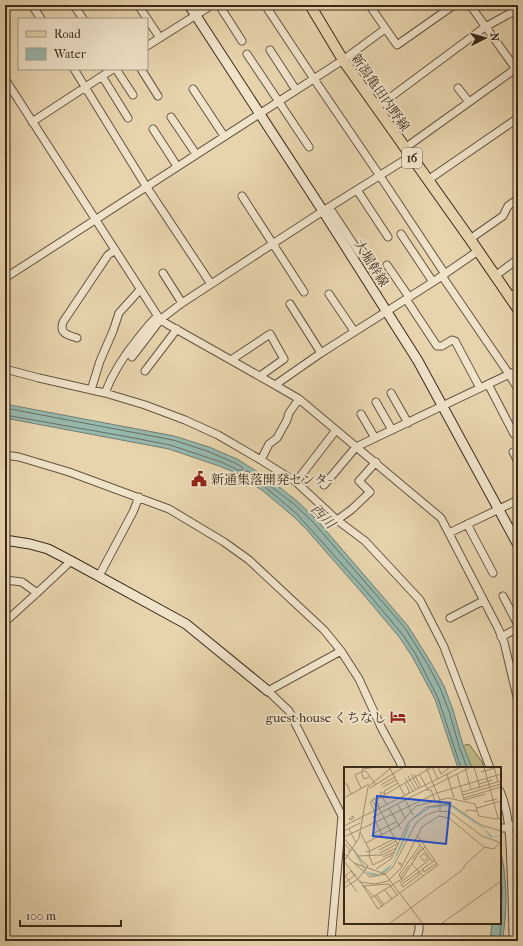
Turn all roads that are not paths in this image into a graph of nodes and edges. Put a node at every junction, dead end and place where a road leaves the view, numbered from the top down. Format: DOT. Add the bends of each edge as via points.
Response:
graph roads {
  1 [pos="32,5"];
  2 [pos="74,5"];
  3 [pos="138,5"];
  4 [pos="189,5"];
  5 [pos="212,5"];
  6 [pos="219,5"];
  7 [pos="265,5"];
  8 [pos="310,5"];
  9 [pos="377,5"];
  10 [pos="454,5"];
  11 [pos="470,5"];
  12 [pos="518,9"];
  13 [pos="196,15"];
  14 [pos="40,18"];
  15 [pos="82,18"];
  16 [pos="147,18"];
  17 [pos="148,20"];
  18 [pos="486,27"];
  19 [pos="386,29"];
  20 [pos="160,38"];
  21 [pos="242,41"];
  22 [pos="148,45"];
  23 [pos="270,50"];
  24 [pos="248,54"];
  25 [pos="343,60"];
  26 [pos="517,69"];
  27 [pos="75,70"];
  28 [pos="112,70"];
  29 [pos="115,70"];
  30 [pos="142,70"];
  31 [pos="102,76"];
  32 [pos="5,79"];
  33 [pos="314,79"];
  34 [pos="86,87"];
  35 [pos="458,88"];
  36 [pos="193,89"];
  37 [pos="296,90"];
  38 [pos="134,94"];
  39 [pos="158,96"];
  40 [pos="278,101"];
  41 [pos="469,102"];
  42 [pos="376,108"];
  43 [pos="259,114"];
  44 [pos="171,117"];
  45 [pos="128,118"];
  46 [pos="518,118"];
  47 [pos="32,122"];
  48 [pos="152,129"];
  49 [pos="224,136"];
  50 [pos="309,147"];
  51 [pos="408,152"];
  52 [pos="196,154"];
  53 [pos="177,166"];
  54 [pos="379,176"];
  55 [pos="428,180"];
  56 [pos="146,186"];
  57 [pos="357,190"];
  58 [pos="242,196"];
  59 [pos="518,199"];
  60 [pos="326,209"];
  61 [pos="95,220"];
  62 [pos="401,234"];
  63 [pos="388,237"];
  64 [pos="470,239"];
  65 [pos="273,244"];
  66 [pos="115,250"];
  67 [pos="478,251"];
  68 [pos="360,254"];
  69 [pos="518,259"];
  70 [pos="387,265"];
  71 [pos="163,273"];
  72 [pos="443,274"];
  73 [pos="495,276"];
  74 [pos="5,278"];
  75 [pos="433,282"];
  76 [pos="211,284"];
  77 [pos="141,290"];
  78 [pos="304,292"];
  79 [pos="329,294"];
  80 [pos="514,294"];
  81 [pos="407,298"];
  82 [pos="182,303"];
  83 [pos="290,304"];
  84 [pos="518,309"];
  85 [pos="387,311"];
  86 [pos="159,318"];
  87 [pos="177,329"];
  88 [pos="354,331"];
  89 [pos="77,338"];
  90 [pos="321,353"];
  91 [pos="132,357"];
  92 [pos="231,360"];
  93 [pos="5,369"];
  94 [pos="518,370"];
  95 [pos="145,371"];
  96 [pos="509,374"];
  97 [pos="260,376"];
  98 [pos="488,384"];
  99 [pos="275,385"];
  100 [pos="480,388"];
  101 [pos="518,389"];
  102 [pos="91,390"];
  103 [pos="105,393"];
  104 [pos="391,393"];
  105 [pos="299,399"];
  106 [pos="376,402"];
  107 [pos="444,406"];
  108 [pos="361,414"];
  109 [pos="408,423"];
  110 [pos="336,430"];
  111 [pos="392,430"];
  112 [pos="514,434"];
  113 [pos="375,438"];
  114 [pos="356,447"];
  115 [pos="513,452"];
  116 [pos="5,455"];
  117 [pos="261,460"];
  118 [pos="376,462"];
  119 [pos="518,462"];
  120 [pos="296,482"];
  121 [pos="324,485"];
  122 [pos="139,497"];
  123 [pos="518,500"];
  124 [pos="499,509"];
  125 [pos="337,520"];
  126 [pos="467,524"];
  127 [pos="449,533"];
  128 [pos="5,540"];
  129 [pos="518,545"];
  130 [pos="71,561"];
  131 [pos="493,573"];
  132 [pos="99,576"];
  133 [pos="5,580"];
  134 [pos="37,593"];
  135 [pos="503,596"];
  136 [pos="484,601"];
  137 [pos="450,618"];
  138 [pos="5,622"];
  139 [pos="518,626"];
  140 [pos="502,637"];
  141 [pos="341,651"];
  142 [pos="268,691"];
  143 [pos="518,701"];
  144 [pos="402,767"];
  145 [pos="490,767"];
  146 [pos="501,795"];
  147 [pos="518,824"];
  148 [pos="501,828"];
  149 [pos="508,828"];
  150 [pos="418,924"];
  151 [pos="331,941"];
  152 [pos="416,941"];
  153 [pos="513,941"];
  1 -- 14 [label="street"];
  2 -- 15 [label="street"];
  3 -- 16 [label="street"];
  4 -- 13 [label="street, 大堀幹線"];
  5 -- 13 [label="street"];
  6 -- 21 [label="street"];
  7 -- 33 [label="street"];
  8 -- 25 [label="main road, 新潟亀田内野線 / 16"];
  9 -- 19 [label="street" via="372,9"];
  10 -- 19 [label="street" via="397,46"];
  11 -- 18 [label="street"];
  12 -- 18 [label="street"];
  13 -- 20 [label="street"];
  13 -- 43 [label="street, 大堀幹線"];
  17 -- 20 [label="street"];
  18 -- 26 [label="street"];
  18 -- 42 [label="street"];
  19 -- 25 [label="street"];
  20 -- 22 [label="street"];
  23 -- 37 [label="street"];
  24 -- 40 [label="street"];
  25 -- 33 [label="street"];
  25 -- 42 [label="main road, 新潟亀田内野線 / 16"];
  26 -- 41 [label="street"];
  27 -- 34 [label="street"];
  28 -- 31 [label="street"];
  29 -- 38 [label="street"];
  30 -- 39 [label="street"];
  31 -- 34 [label="street"];
  31 -- 45 [label="street"];
  32 -- 47 [label="street"];
  33 -- 37 [label="street"];
  33 -- 54 [label="street"];
  34 -- 47 [label="street"];
  34 -- 56 [label="street"];
  35 -- 41 [label="street"];
  36 -- 49 [label="street"];
  37 -- 40 [label="street"];
  40 -- 43 [label="street"];
  40 -- 50 [label="street"];
  41 -- 51 [label="street"];
  42 -- 51 [label="main road, 新潟亀田内野線 / 16"];
  43 -- 49 [label="street"];
  43 -- 60 [label="street, 大堀幹線"];
  44 -- 52 [label="street"];
  46 -- 55 [label="street"];
  47 -- 61 [label="street"];
  48 -- 53 [label="street"];
  49 -- 52 [label="street"];
  51 -- 54 [label="street"];
  51 -- 55 [label="main road, 新潟亀田内野線 / 16"];
  52 -- 53 [label="street"];
  53 -- 56 [label="street"];
  54 -- 57 [label="street"];
  54 -- 72 [label="street"];
  55 -- 64 [label="main road, 新潟亀田内野線 / 16"];
  56 -- 61 [label="street"];
  56 -- 76 [label="street"];
  57 -- 60 [label="street"];
  57 -- 63 [label="street"];
  58 -- 65 [label="street"];
  59 -- 64 [label="street" via="508,206 502,216"];
  60 -- 65 [label="street"];
  60 -- 68 [label="street"];
  60 -- 85 [label="street, 大堀幹線"];
  61 -- 66 [label="street"];
  61 -- 74 [label="street"];
  62 -- 75 [label="street"];
  64 -- 67 [label="main road, 新潟亀田内野線 / 16"];
  65 -- 76 [label="street"];
  65 -- 78 [label="street"];
  66 -- 77 [label="street"];
  66 -- 89 [label="street" via="108,255 63,322 62,331"];
  67 -- 72 [label="street"];
  67 -- 73 [label="main road, 新潟亀田内野線 / 16"];
  69 -- 73 [label="street"];
  70 -- 81 [label="street"];
  71 -- 82 [label="street"];
  72 -- 75 [label="street"];
  72 -- 96 [label="street"];
  73 -- 80 [label="main road, 新潟亀田内野線 / 16"];
  75 -- 81 [label="street"];
  76 -- 82 [label="street"];
  77 -- 86 [label="street"];
  77 -- 102 [label="street" via="119,313"];
  79 -- 88 [label="street"];
  80 -- 84 [label="main road, 新潟亀田内野線 / 16"];
  81 -- 85 [label="street"];
  81 -- 100 [label="street" via="437,346 455,341"];
  82 -- 86 [label="street"];
  83 -- 90 [label="street"];
  85 -- 88 [label="street"];
  85 -- 107 [label="street, 大堀幹線"];
  86 -- 87 [label="street"];
  86 -- 91 [label="street"];
  86 -- 103 [label="street" via="150,324 126,354"];
  87 -- 92 [label="street"];
  87 -- 95 [label="street"];
  88 -- 90 [label="street"];
  90 -- 99 [label="street"];
  92 -- 97 [label="street"];
  92 -- 97 [label="street" via="270,334 284,359"];
  93 -- 102 [label="street"];
  94 -- 96 [label="street"];
  96 -- 98 [label="street"];
  96 -- 101 [label="street"];
  97 -- 99 [label="street"];
  98 -- 100 [label="street"];
  98 -- 112 [label="street"];
  99 -- 105 [label="street"];
  100 -- 107 [label="street"];
  102 -- 103 [label="street"];
  103 -- 117 [label="street" via="145,404 185,420 218,435"];
  104 -- 109 [label="street"];
  105 -- 110 [label="street"];
  105 -- 117 [label="street" via="277,438 268,444"];
  106 -- 111 [label="street"];
  107 -- 109 [label="street"];
  107 -- 124 [label="street, 大堀幹線"];
  108 -- 113 [label="street"];
  109 -- 111 [label="street"];
  110 -- 114 [label="street"];
  110 -- 120 [label="street"];
  111 -- 113 [label="street"];
  113 -- 114 [label="street"];
  114 -- 118 [label="street"];
  114 -- 121 [label="street"];
  115 -- 119 [label="street"];
  116 -- 122 [label="street" via="69,472"];
  117 -- 120 [label="street"];
  118 -- 125 [label="street" via="359,481 370,492"];
  118 -- 127 [label="street" via="441,518"];
  120 -- 125 [label="street"];
  122 -- 132 [label="street"];
  122 -- 141 [label="street" via="169,509 249,560 324,630"];
  123 -- 124 [label="street"];
  124 -- 126 [label="street"];
  124 -- 129 [label="street, 大堀幹線"];
  125 -- 145 [label="street" via="365,541 420,600 444,647"];
  126 -- 127 [label="street"];
  126 -- 131 [label="street"];
  127 -- 136 [label="street"];
  128 -- 130 [label="street" via="48,549"];
  130 -- 132 [label="street"];
  130 -- 134 [label="street"];
  132 -- 142 [label="street" via="186,624"];
  133 -- 134 [label="street" via="22,582"];
  134 -- 138 [label="street"];
  135 -- 139 [label="street"];
  136 -- 137 [label="street"];
  136 -- 140 [label="street"];
  139 -- 140 [label="street"];
  140 -- 143 [label="street"];
  141 -- 142 [label="street"];
  141 -- 144 [label="street" via="359,679"];
  142 -- 151 [label="street" via="289,711 342,816"];
  146 -- 149 [label="street"];
  147 -- 149 [label="street"];
  148 -- 149 [label="street"];
  149 -- 153 [label="street"];
  150 -- 152 [label="street"];
}
